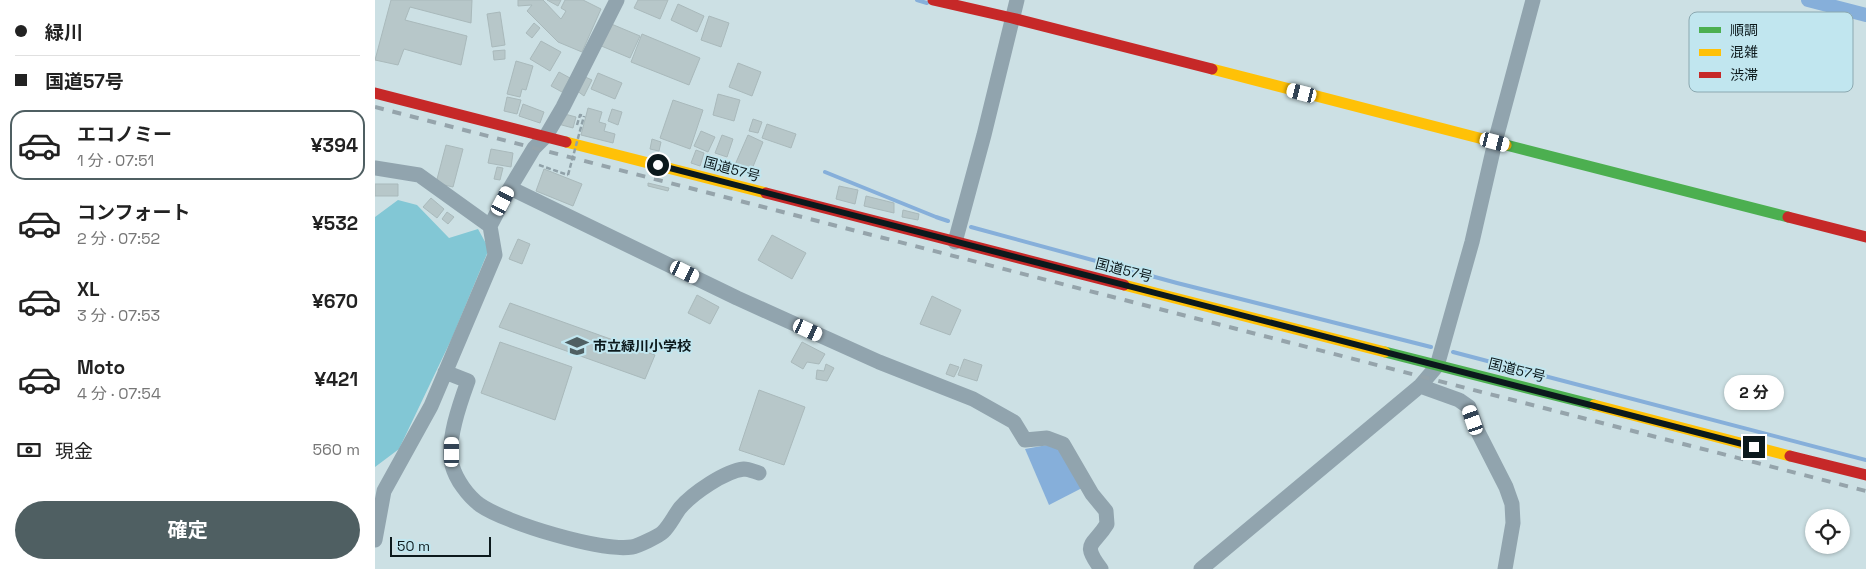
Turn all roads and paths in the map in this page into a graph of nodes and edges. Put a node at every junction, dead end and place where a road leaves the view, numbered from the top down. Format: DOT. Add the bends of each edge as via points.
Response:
graph roads {
  1 [pos="617,0"];
  2 [pos="933,0"];
  3 [pos="1017,0"];
  4 [pos="1533,0"];
  5 [pos="1012,18"];
  6 [pos="375,93"];
  7 [pos="576,129"];
  8 [pos="546,136"];
  9 [pos="1495,142"];
  10 [pos="538,165"];
  11 [pos="375,168"];
  12 [pos="510,188"];
  13 [pos="490,226"];
  14 [pos="1866,237"];
  15 [pos="955,242"];
  16 [pos="1437,366"];
  17 [pos="445,372"];
  18 [pos="1420,386"];
  19 [pos="759,473"];
  20 [pos="1866,475"];
  21 [pos="375,540"];
  22 [pos="1101,569"];
  23 [pos="1201,569"];
  24 [pos="1505,569"];
  1 -- 8 [label="street"];
  2 -- 5 [label="main road"];
  3 -- 5 [label="street"];
  4 -- 9 [label="street"];
  5 -- 9 [label="main road"];
  5 -- 15 [label="street"];
  6 -- 8 [label="main road, 国道57号"];
  7 -- 10 [label="path, bridge" via="580,115 584,116 568,175"];
  8 -- 12 [label="street" via="534,148"];
  8 -- 15 [label="main road, 国道57号"];
  9 -- 14 [label="main road"];
  9 -- 16 [label="street" via="1472,242"];
  11 -- 13 [label="street" via="419,176"];
  12 -- 13 [label="street"];
  12 -- 22 [label="street" via="737,298 879,362 973,399 1014,422 1025,440 1047,438 1063,444 1092,494 1106,511 1107,524 1090,545 1090,554"];
  13 -- 17 [label="street" via="495,255"];
  15 -- 16 [label="main road, 国道57号"];
  16 -- 18 [label="street"];
  16 -- 20 [label="main road, 国道57号"];
  17 -- 19 [label="street" via="468,381 457,410 452,439 452,465 462,488 480,505 550,533 599,546 632,547 662,534 681,506 705,486 745,469"];
  17 -- 21 [label="street" via="431,406 385,491"];
  18 -- 23 [label="street"];
  18 -- 24 [label="street" via="1469,407 1512,504 1513,524"];
}
